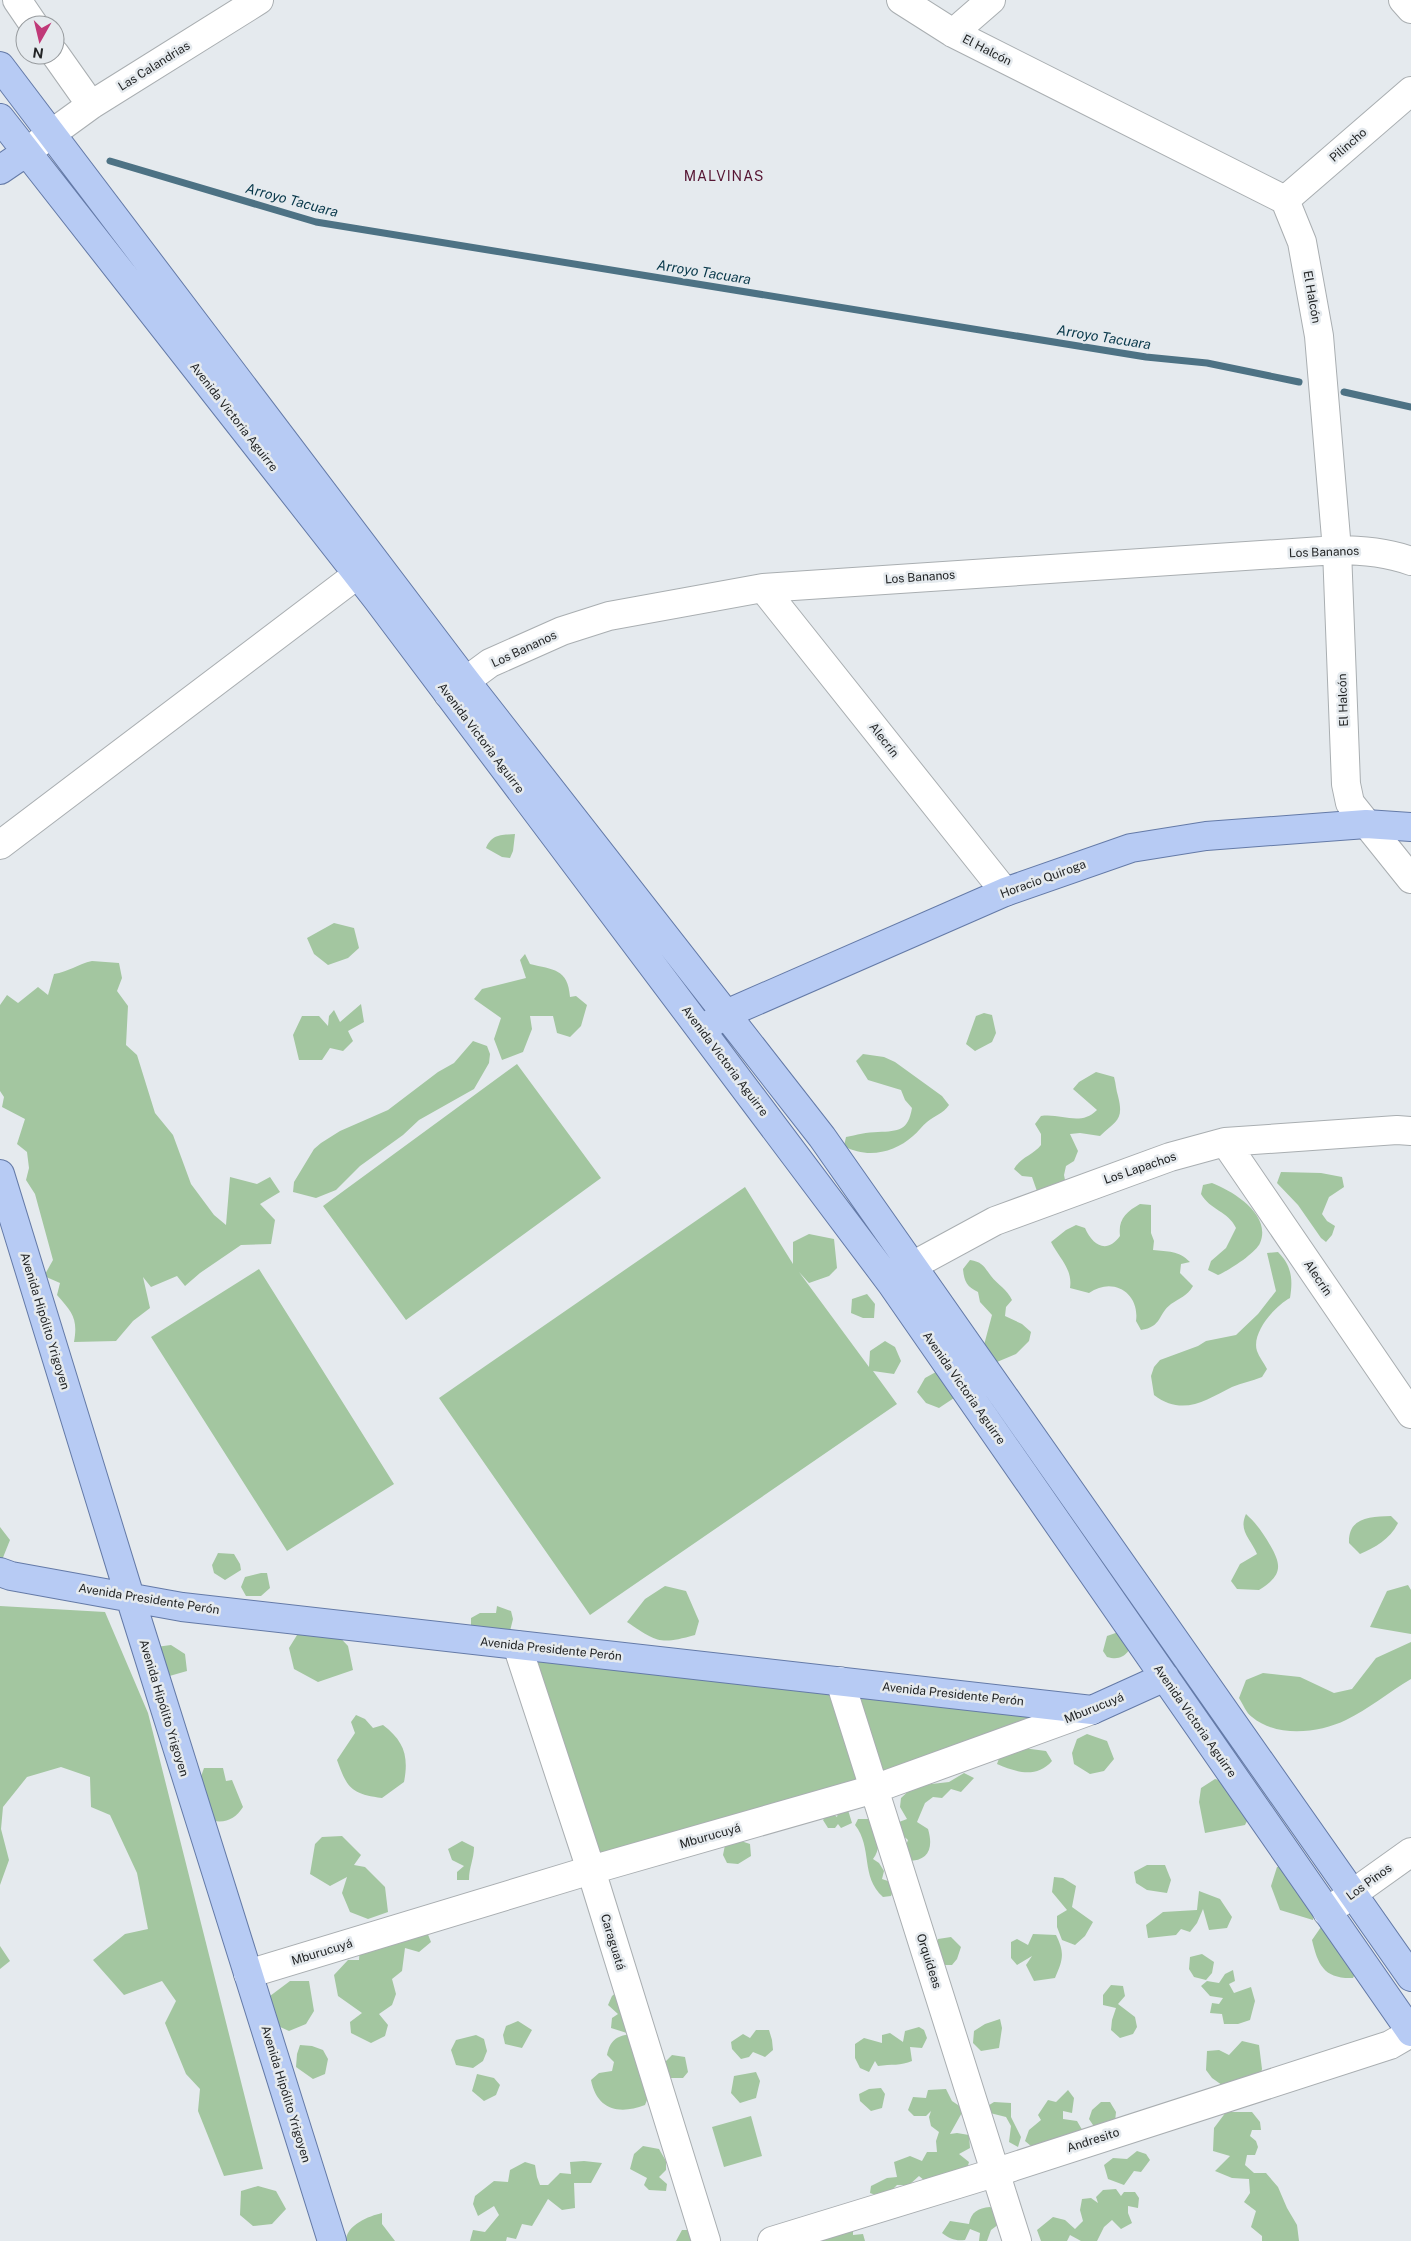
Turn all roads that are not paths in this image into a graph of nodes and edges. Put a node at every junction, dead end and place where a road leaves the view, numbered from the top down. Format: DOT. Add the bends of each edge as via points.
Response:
graph roads {
  1 [pos="17,0"];
  2 [pos="259,0"];
  3 [pos="901,0"];
  4 [pos="991,0"];
  5 [pos="1403,0"];
  6 [pos="1411,9"];
  7 [pos="27,15"];
  8 [pos="954,33"];
  9 [pos="63,65"];
  10 [pos="0,66"];
  11 [pos="1411,91"];
  12 [pos="92,105"];
  13 [pos="0,118"];
  14 [pos="50,133"];
  15 [pos="26,152"];
  16 [pos="0,170"];
  17 [pos="1285,200"];
  18 [pos="1337,550"];
  19 [pos="1411,562"];
  20 [pos="358,574"];
  21 [pos="763,588"];
  22 [pos="457,687"];
  23 [pos="1366,824"];
  24 [pos="1411,827"];
  25 [pos="0,845"];
  26 [pos="1411,879"];
  27 [pos="1005,892"];
  28 [pos="726,1014"];
  29 [pos="701,1030"];
  30 [pos="1411,1131"];
  31 [pos="1226,1142"];
  32 [pos="0,1174"];
  33 [pos="902,1274"];
  34 [pos="1411,1414"];
  35 [pos="4,1575"];
  36 [pos="130,1597"];
  37 [pos="517,1645"];
  38 [pos="1165,1677"];
  39 [pos="840,1682"];
  40 [pos="1092,1710"];
  41 [pos="874,1789"];
  42 [pos="1411,1852"];
  43 [pos="591,1870"];
  44 [pos="1352,1895"];
  45 [pos="1328,1912"];
  46 [pos="248,1974"];
  47 [pos="1411,1977"];
  48 [pos="1411,2033"];
  49 [pos="997,2172"];
  50 [pos="332,2241"];
  51 [pos="706,2241"];
  52 [pos="772,2241"];
  53 [pos="1017,2241"];
  1 -- 7 [label="street"];
  2 -- 12 [label="street, Las Calandrias"];
  3 -- 8 [label="street, El Halcón"];
  4 -- 8 [label="street"];
  5 -- 6 [label="street"];
  8 -- 17 [label="street, El Halcón"];
  9 -- 12 [label="street"];
  10 -- 14 [label="main road, Avenida Victoria Aguirre"];
  11 -- 17 [label="street, Pilincho"];
  12 -- 14 [label="street, Las Calandrias"];
  13 -- 15 [label="main road, Avenida Victoria Aguirre"];
  14 -- 15 [label="street, Las Calandrias"];
  14 -- 22 [label="main road, Avenida Victoria Aguirre"];
  15 -- 16 [label="main road"];
  15 -- 20 [label="main road, Avenida Victoria Aguirre"];
  17 -- 18 [label="street, El Halcón" via="1302,242 1319,336"];
  18 -- 19 [label="street, Los Bananos" via="1367,550"];
  18 -- 21 [label="street, Los Bananos"];
  18 -- 23 [label="street, El Halcón" via="1346,784 1350,803"];
  20 -- 22 [label="main road, Avenida Victoria Aguirre"];
  20 -- 25 [label="street"];
  21 -- 22 [label="street, Los Bananos" via="609,616 562,631 490,663"];
  21 -- 27 [label="street, Alecrín"];
  22 -- 28 [label="main road, Avenida Victoria Aguirre"];
  22 -- 29 [label="main road, Avenida Victoria Aguirre"];
  23 -- 24 [label="main road, Horacio Quiroga"];
  23 -- 26 [label="street, El Halcón"];
  23 -- 27 [label="main road, Horacio Quiroga" via="1206,836 1132,848"];
  27 -- 28 [label="main road, Horacio Quiroga"];
  28 -- 29 [label="main road, Horacio Quiroga"];
  28 -- 33 [label="main road, Avenida Victoria Aguirre" via="822,1137"];
  29 -- 33 [label="main road, Avenida Victoria Aguirre"];
  30 -- 31 [label="street, Los Lapachos"];
  31 -- 33 [label="street, Los Lapachos" via="1170,1157 995,1221"];
  31 -- 34 [label="street, Alecrín"];
  32 -- 36 [label="main road, Avenida Hipólito Yrigoyen"];
  33 -- 38 [label="main road, Avenida Victoria Aguirre"];
  33 -- 44 [label="main road, Avenida Victoria Aguirre"];
  35 -- 36 [label="main road, Avenida Presidente Perón"];
  36 -- 37 [label="main road, Avenida Presidente Perón" via="182,1607"];
  36 -- 46 [label="main road, Avenida Hipólito Yrigoyen"];
  37 -- 39 [label="main road, Avenida Presidente Perón"];
  37 -- 43 [label="street, Caraguatá"];
  38 -- 40 [label="main road, Mburucuyá"];
  38 -- 45 [label="main road, Avenida Victoria Aguirre"];
  39 -- 40 [label="main road, Avenida Presidente Perón"];
  39 -- 41 [label="street, Orquídeas"];
  40 -- 41 [label="street, Mburucuyá"];
  41 -- 43 [label="street, Mburucuyá"];
  41 -- 49 [label="street, Orquídeas"];
  42 -- 44 [label="street, Los Pinos"];
  43 -- 46 [label="street, Mburucuyá"];
  43 -- 51 [label="street, Caraguatá"];
  44 -- 45 [label="street, Los Pinos"];
  44 -- 47 [label="main road, Avenida Victoria Aguirre"];
  45 -- 48 [label="main road, Avenida Victoria Aguirre"];
  46 -- 50 [label="main road, Avenida Hipólito Yrigoyen"];
  48 -- 49 [label="street, Andresito" via="1390,2045"];
  49 -- 52 [label="street, Andresito"];
  49 -- 53 [label="street, Orquídeas"];
}
